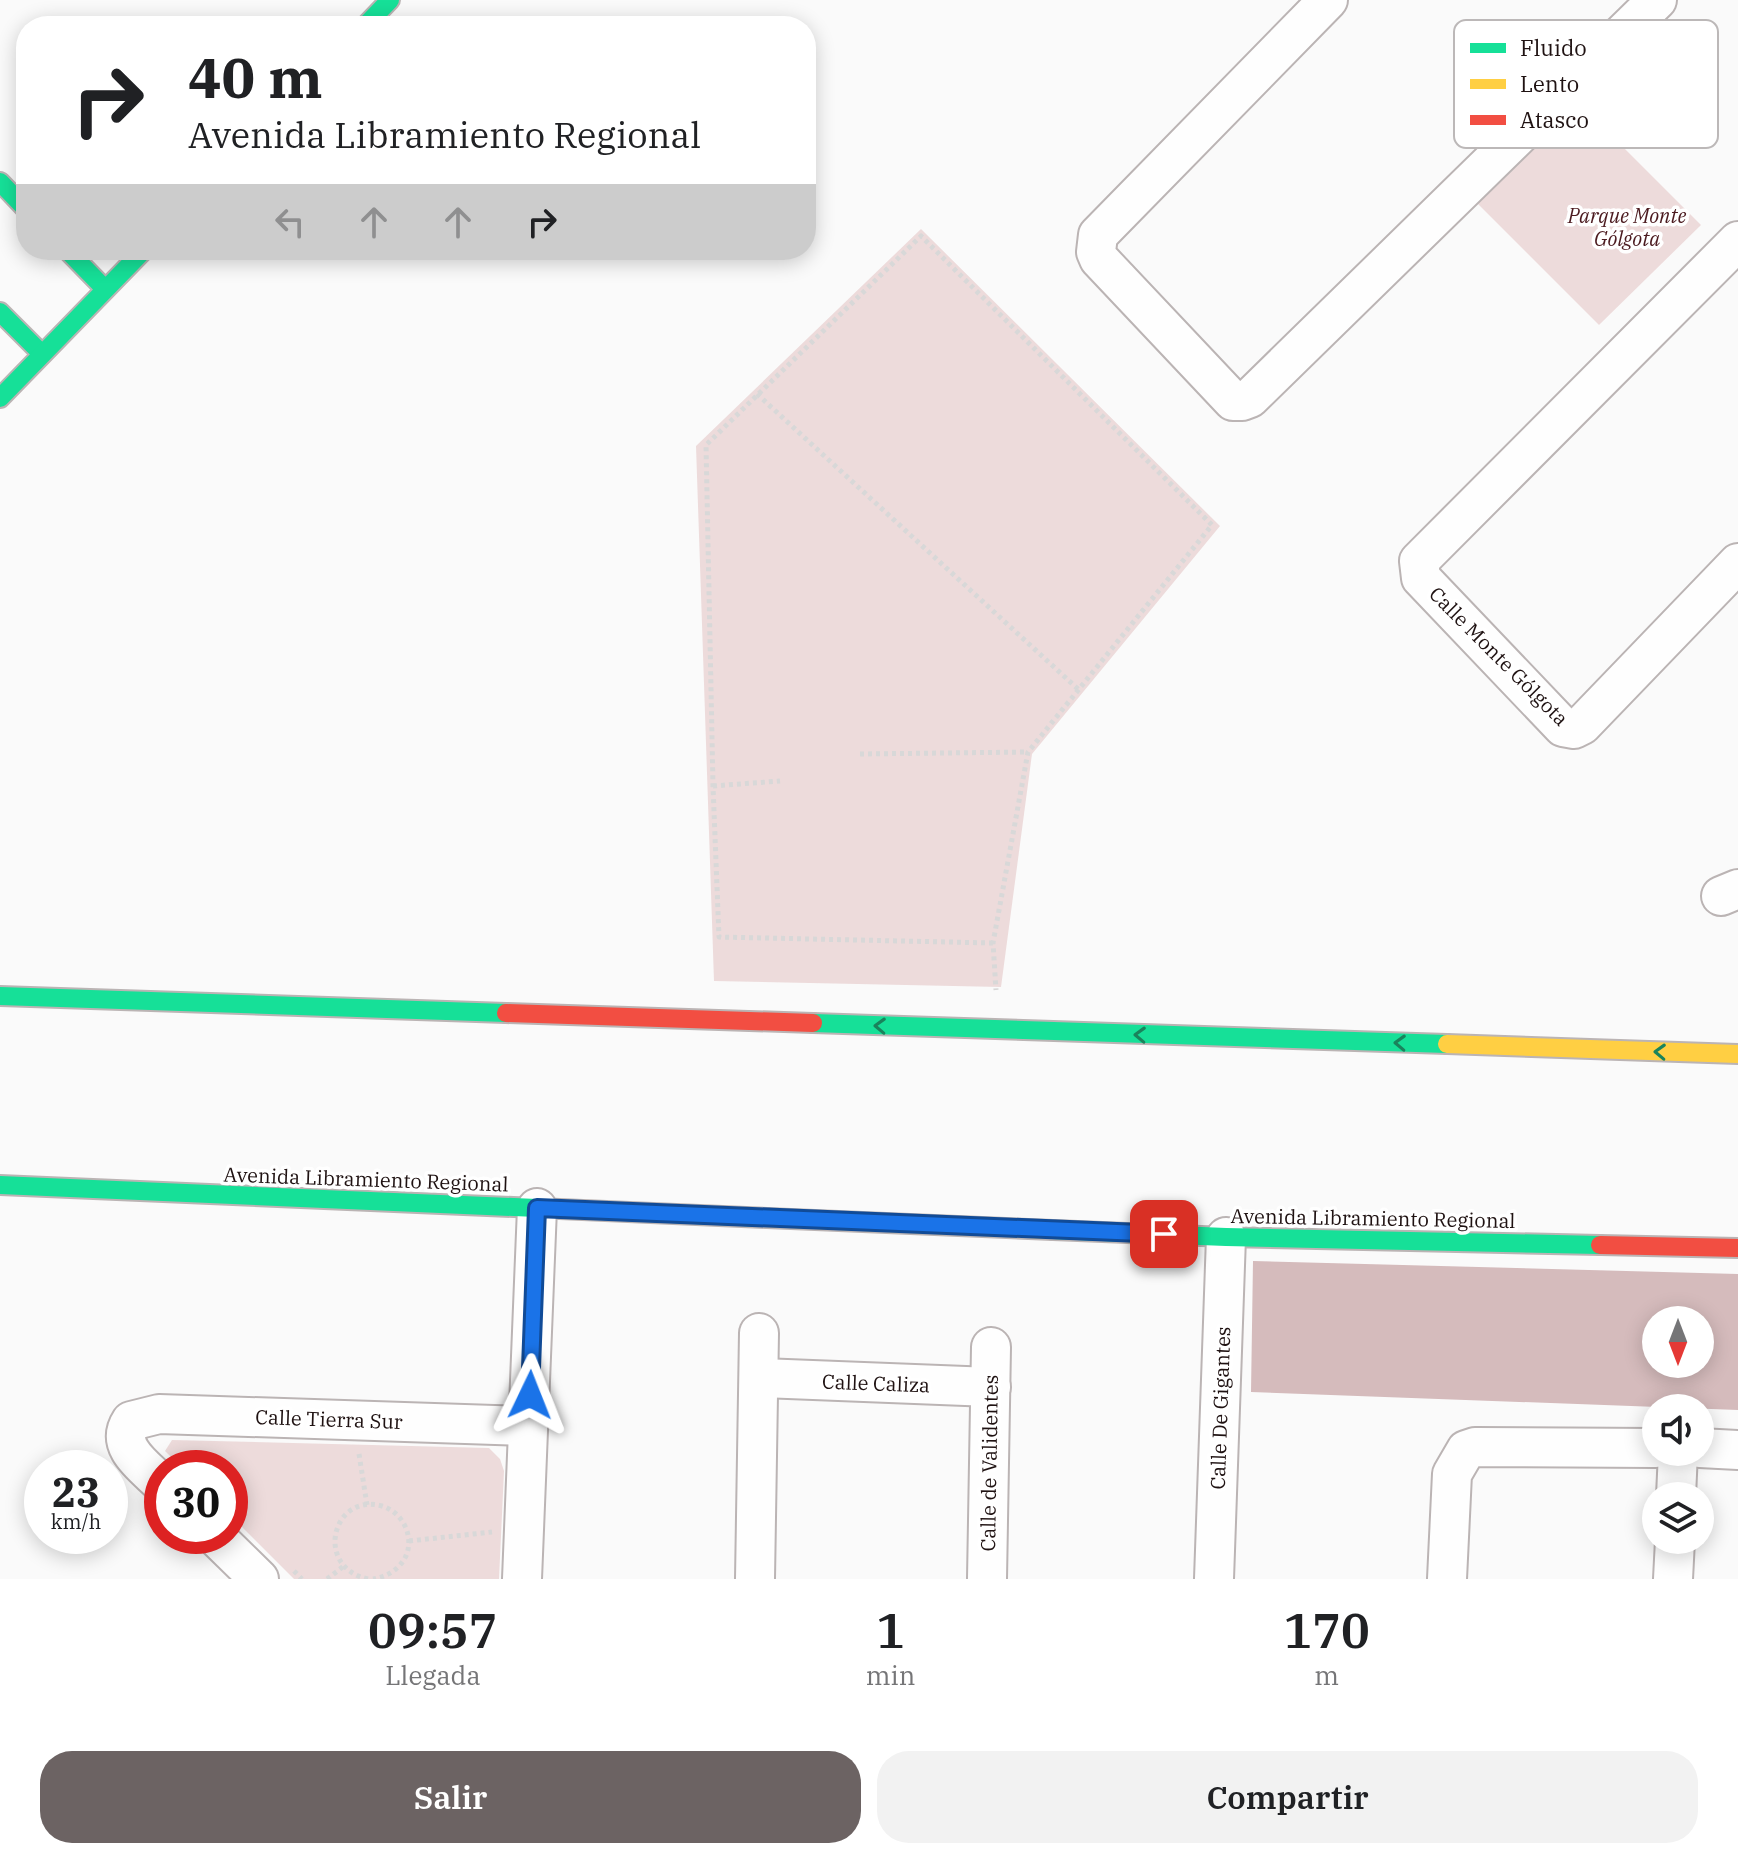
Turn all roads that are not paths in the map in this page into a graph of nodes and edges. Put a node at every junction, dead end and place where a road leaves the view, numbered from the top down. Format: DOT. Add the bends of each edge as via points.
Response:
graph roads {
  1 [pos="390,0"];
  2 [pos="1328,0"];
  3 [pos="1657,0"];
  4 [pos="375,16"];
  5 [pos="1637,20"];
  6 [pos="1506,148"];
  7 [pos="0,182"];
  8 [pos="16,199"];
  9 [pos="1738,241"];
  10 [pos="77,260"];
  11 [pos="134,260"];
  12 [pos="105,289"];
  13 [pos="0,312"];
  14 [pos="42,354"];
  15 [pos="0,398"];
  16 [pos="1738,563"];
  17 [pos="0,996"];
  18 [pos="1738,1054"];
  19 [pos="0,1185"];
  20 [pos="537,1208"];
  21 [pos="1226,1237"];
  22 [pos="1738,1248"];
  23 [pos="759,1333"];
  24 [pos="991,1347"];
  25 [pos="760,1378"];
  26 [pos="991,1387"];
  27 [pos="528,1426"];
  28 [pos="1642,1448"];
  29 [pos="1714,1449"];
  30 [pos="1738,1450"];
  31 [pos="144,1465"];
  32 [pos="233,1554"];
  33 [pos="1674,1554"];
  34 [pos="259,1579"];
  35 [pos="522,1579"];
  36 [pos="755,1579"];
  37 [pos="987,1579"];
  38 [pos="1214,1579"];
  39 [pos="1447,1579"];
  40 [pos="1673,1579"];
  1 -- 4 [label="street"];
  2 -- 6 [label="street" via="1096,242 1099,259 1233,401 1250,398"];
  3 -- 5 [label="street"];
  7 -- 8 [label="street"];
  9 -- 16 [label="street, Calle Monte Gólgota" via="1419,561 1419,570 1563,727 1574,729"];
  10 -- 12 [label="street"];
  11 -- 12 [label="street"];
  12 -- 14 [label="street"];
  13 -- 14 [label="street"];
  14 -- 15 [label="street"];
  18 -- 17 [label="street, one-way"];
  19 -- 20 [label="street, Avenida Libramiento Regional"];
  20 -- 21 [label="street, Avenida Libramiento Regional"];
  20 -- 27 [label="street"];
  21 -- 22 [label="street, Avenida Libramiento Regional"];
  21 -- 38 [label="street, Calle De Gigantes"];
  23 -- 25 [label="street"];
  24 -- 26 [label="street, Calle de Validentes"];
  25 -- 26 [label="street, Calle Caliza"];
  25 -- 36 [label="street"];
  26 -- 37 [label="street, Calle de Validentes"];
  27 -- 31 [label="street, Calle Tierra Sur" via="159,1414 131,1421 125,1430 125,1442"];
  27 -- 35 [label="street"];
  28 -- 39 [label="street" via="1466,1450 1452,1474"];
  29 -- 30 [label="street"];
  32 -- 34 [label="street"];
  33 -- 40 [label="street"];
}
